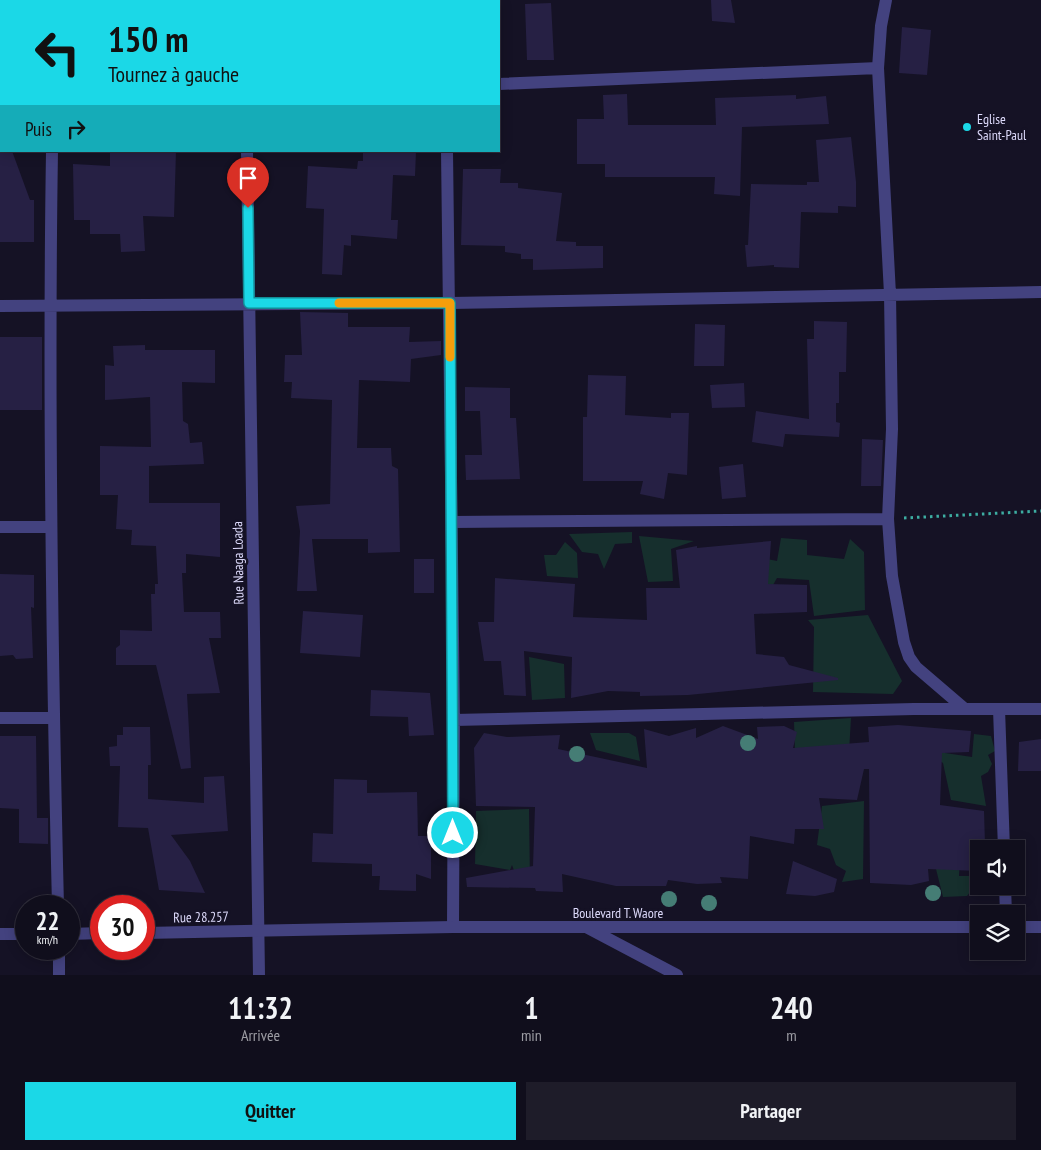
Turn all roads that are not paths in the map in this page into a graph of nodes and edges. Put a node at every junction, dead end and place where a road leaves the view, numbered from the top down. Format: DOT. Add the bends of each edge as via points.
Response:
graph roads {
  1 [pos="886,0"];
  2 [pos="878,68"];
  3 [pos="500,84"];
  4 [pos="52,152"];
  5 [pos="247,152"];
  6 [pos="446,152"];
  7 [pos="1041,292"];
  8 [pos="890,294"];
  9 [pos="249,303"];
  10 [pos="450,303"];
  11 [pos="49,305"];
  12 [pos="0,306"];
  13 [pos="888,519"];
  14 [pos="452,522"];
  15 [pos="0,527"];
  16 [pos="51,527"];
  17 [pos="965,709"];
  18 [pos="999,709"];
  19 [pos="1041,709"];
  20 [pos="0,718"];
  21 [pos="53,718"];
  22 [pos="454,720"];
  23 [pos="1004,840"];
  24 [pos="58,895"];
  25 [pos="452,927"];
  26 [pos="970,927"];
  27 [pos="1025,927"];
  28 [pos="1041,927"];
  29 [pos="586,928"];
  30 [pos="258,932"];
  31 [pos="155,933"];
  32 [pos="0,934"];
  33 [pos="15,934"];
  34 [pos="59,960"];
  35 [pos="59,975"];
  36 [pos="259,975"];
  37 [pos="677,975"];
  1 -- 2 [label="street"];
  2 -- 3 [label="street"];
  2 -- 8 [label="street"];
  4 -- 11 [label="street"];
  5 -- 9 [label="street, Rue Naaga Loada"];
  6 -- 10 [label="street"];
  7 -- 8 [label="street"];
  8 -- 10 [label="street"];
  8 -- 13 [label="street" via="892,429"];
  9 -- 10 [label="street"];
  9 -- 11 [label="street"];
  9 -- 30 [label="street, Rue Naaga Loada"];
  10 -- 14 [label="street"];
  11 -- 12 [label="street"];
  11 -- 16 [label="street"];
  13 -- 14 [label="street"];
  13 -- 17 [label="street" via="892,576 909,657 916,667"];
  14 -- 22 [label="street"];
  15 -- 16 [label="street"];
  16 -- 21 [label="street"];
  17 -- 18 [label="street"];
  17 -- 22 [label="street"];
  18 -- 19 [label="street"];
  18 -- 23 [label="street"];
  20 -- 21 [label="street"];
  21 -- 24 [label="street"];
  22 -- 25 [label="street"];
  25 -- 29 [label="street, Boulevard T. Waore"];
  25 -- 30 [label="street, Boulevard T. Waore"];
  26 -- 29 [label="street, Boulevard T. Waore"];
  27 -- 28 [label="street"];
  29 -- 37 [label="street"];
  30 -- 31 [label="street, Rue 28.257"];
  30 -- 36 [label="street, Rue Naaga Loada"];
  32 -- 33 [label="street"];
  34 -- 35 [label="street"];
}
